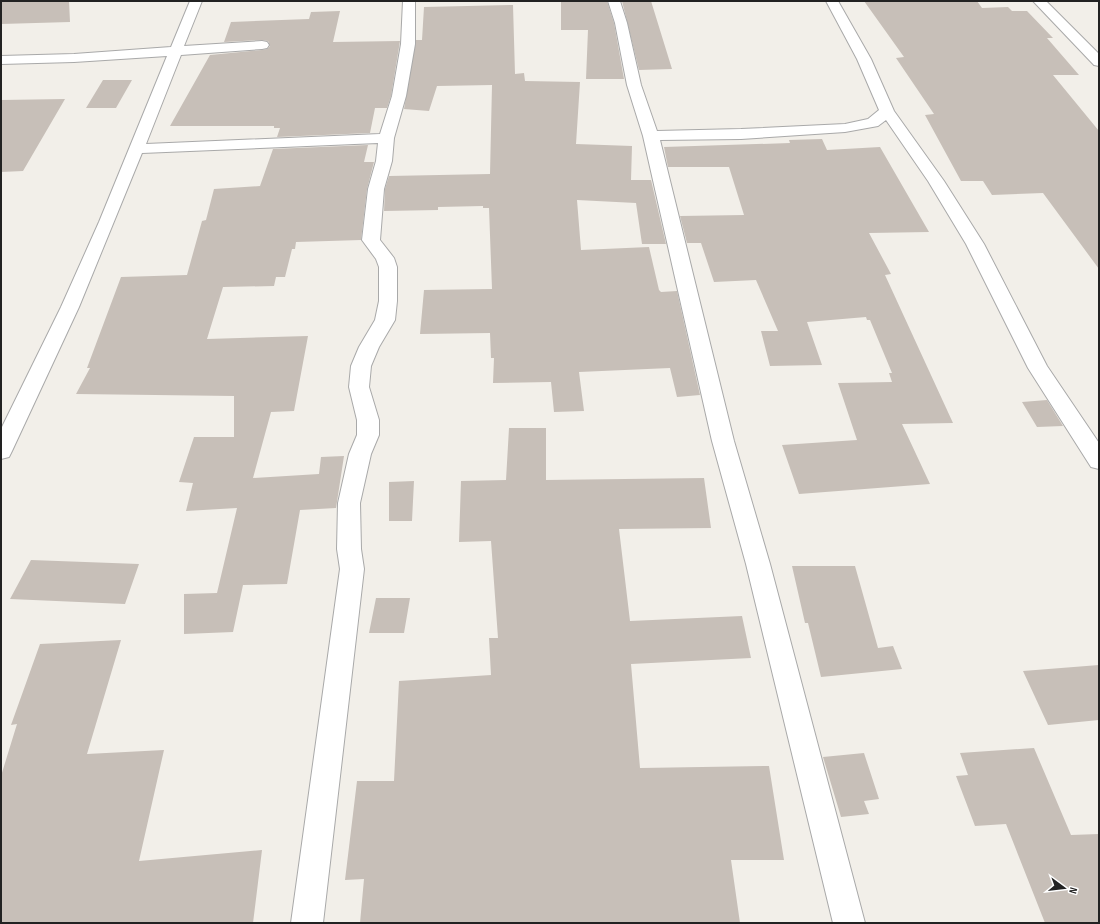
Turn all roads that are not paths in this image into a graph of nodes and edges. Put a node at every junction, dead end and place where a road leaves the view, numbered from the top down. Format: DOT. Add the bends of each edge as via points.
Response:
graph roads {
  1 [pos="196,1"];
  2 [pos="409,1"];
  3 [pos="614,1"];
  4 [pos="832,1"];
  5 [pos="1039,1"];
  6 [pos="262,45"];
  7 [pos="175,50"];
  8 [pos="1,60"];
  9 [pos="1099,62"];
  10 [pos="887,111"];
  11 [pos="651,136"];
  12 [pos="386,138"];
  13 [pos="136,149"];
  14 [pos="1,451"];
  15 [pos="1099,461"];
  16 [pos="307,923"];
  17 [pos="849,923"];
  1 -- 7 [label="street"];
  2 -- 12 [label="street" via="408,44 399,96"];
  3 -- 11 [label="street" via="634,85"];
  4 -- 10 [label="street" via="864,59"];
  5 -- 9 [label="street"];
  6 -- 7 [label="street"];
  7 -- 8 [label="street" via="74,58"];
  7 -- 13 [label="street"];
  10 -- 11 [label="street" via="872,123 845,128"];
  10 -- 15 [label="street" via="936,181 975,244 1038,368"];
  11 -- 17 [label="street" via="723,441 758,564"];
  12 -- 13 [label="street"];
  12 -- 16 [label="street" via="384,161 376,190 371,240 385,258 388,267 388,301 385,320 360,366 359,387 368,420 368,435 360,454 349,503 349,549 352,569"];
  13 -- 14 [label="street" via="108,222"];
}
